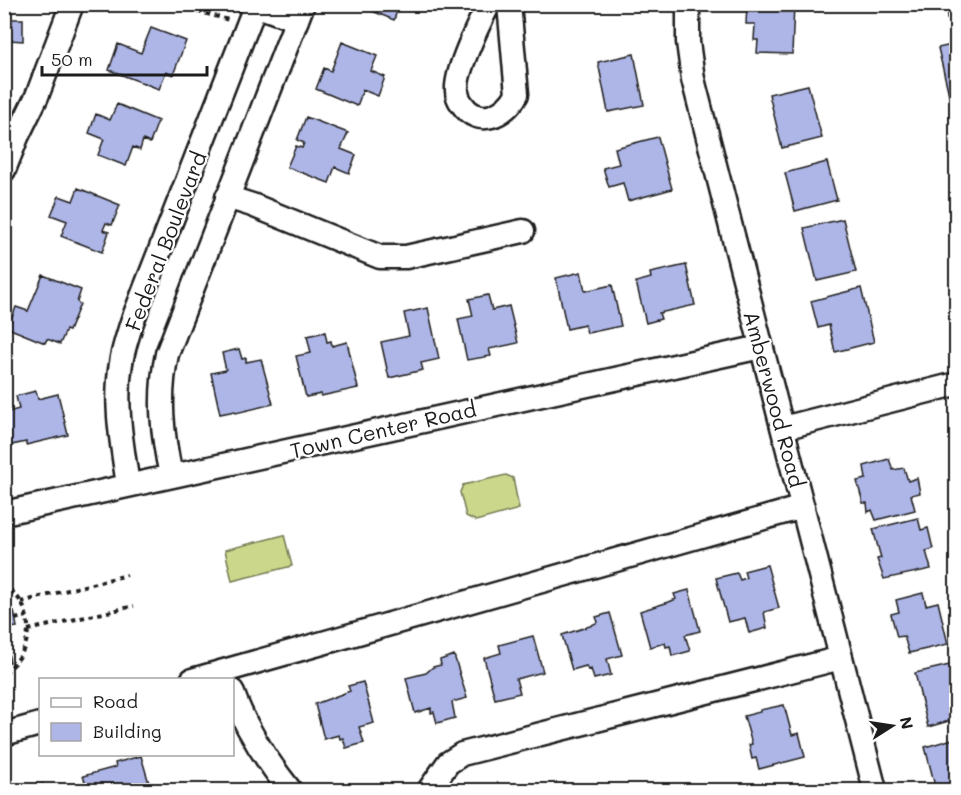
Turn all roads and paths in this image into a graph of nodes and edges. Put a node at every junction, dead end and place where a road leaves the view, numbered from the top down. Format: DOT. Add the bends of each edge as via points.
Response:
graph roads {
  1 [pos="72,4"];
  2 [pos="171,4"];
  3 [pos="489,4"];
  4 [pos="509,4"];
  5 [pos="688,4"];
  6 [pos="255,5"];
  7 [pos="300,12"];
  8 [pos="227,19"];
  9 [pos="11,134"];
  10 [pos="4,170"];
  11 [pos="227,197"];
  12 [pos="523,231"];
  13 [pos="761,347"];
  14 [pos="957,384"];
  15 [pos="783,428"];
  16 [pos="171,476"];
  17 [pos="128,485"];
  18 [pos="803,507"];
  19 [pos="4,513"];
  20 [pos="127,575"];
  21 [pos="4,585"];
  22 [pos="21,602"];
  23 [pos="135,606"];
  24 [pos="27,616"];
  25 [pos="15,619"];
  26 [pos="28,630"];
  27 [pos="841,658"];
  28 [pos="4,673"];
  29 [pos="234,678"];
  30 [pos="234,693"];
  31 [pos="39,724"];
  32 [pos="4,734"];
  33 [pos="290,790"];
  34 [pos="429,790"];
  35 [pos="875,790"];
  1 -- 9 [label="street" via="37,96"];
  2 -- 8 [label="path"];
  3 -- 4 [label="street" via="457,85 466,110 481,118 505,111 517,94"];
  5 -- 13 [label="street, Amberwood Road" via="693,79"];
  6 -- 7 [label="street"];
  6 -- 17 [label="street, Federal Boulevard" via="136,312 121,362 118,414"];
  7 -- 11 [label="street, Federal Boulevard"];
  9 -- 10 [label="street"];
  11 -- 12 [label="street" via="390,258"];
  11 -- 16 [label="street, Federal Boulevard" via="174,334 162,378 162,424"];
  13 -- 15 [label="street, Amberwood Road"];
  13 -- 16 [label="street, Town Center Road"];
  14 -- 15 [label="street"];
  15 -- 18 [label="street, Amberwood Road"];
  16 -- 17 [label="street, Town Center Road"];
  17 -- 19 [label="street, Town Center Road"];
  18 -- 27 [label="street, Amberwood Road"];
  18 -- 29 [label="street"];
  20 -- 22 [label="path"];
  21 -- 22 [label="path"];
  22 -- 24 [label="path"];
  23 -- 26 [label="path"];
  24 -- 25 [label="path"];
  24 -- 26 [label="path"];
  26 -- 28 [label="path" via="23,652"];
  27 -- 34 [label="street" via="462,754 448,763"];
  27 -- 35 [label="street, Amberwood Road"];
  30 -- 33 [label="street" via="250,733"];
  31 -- 32 [label="street"];
}
